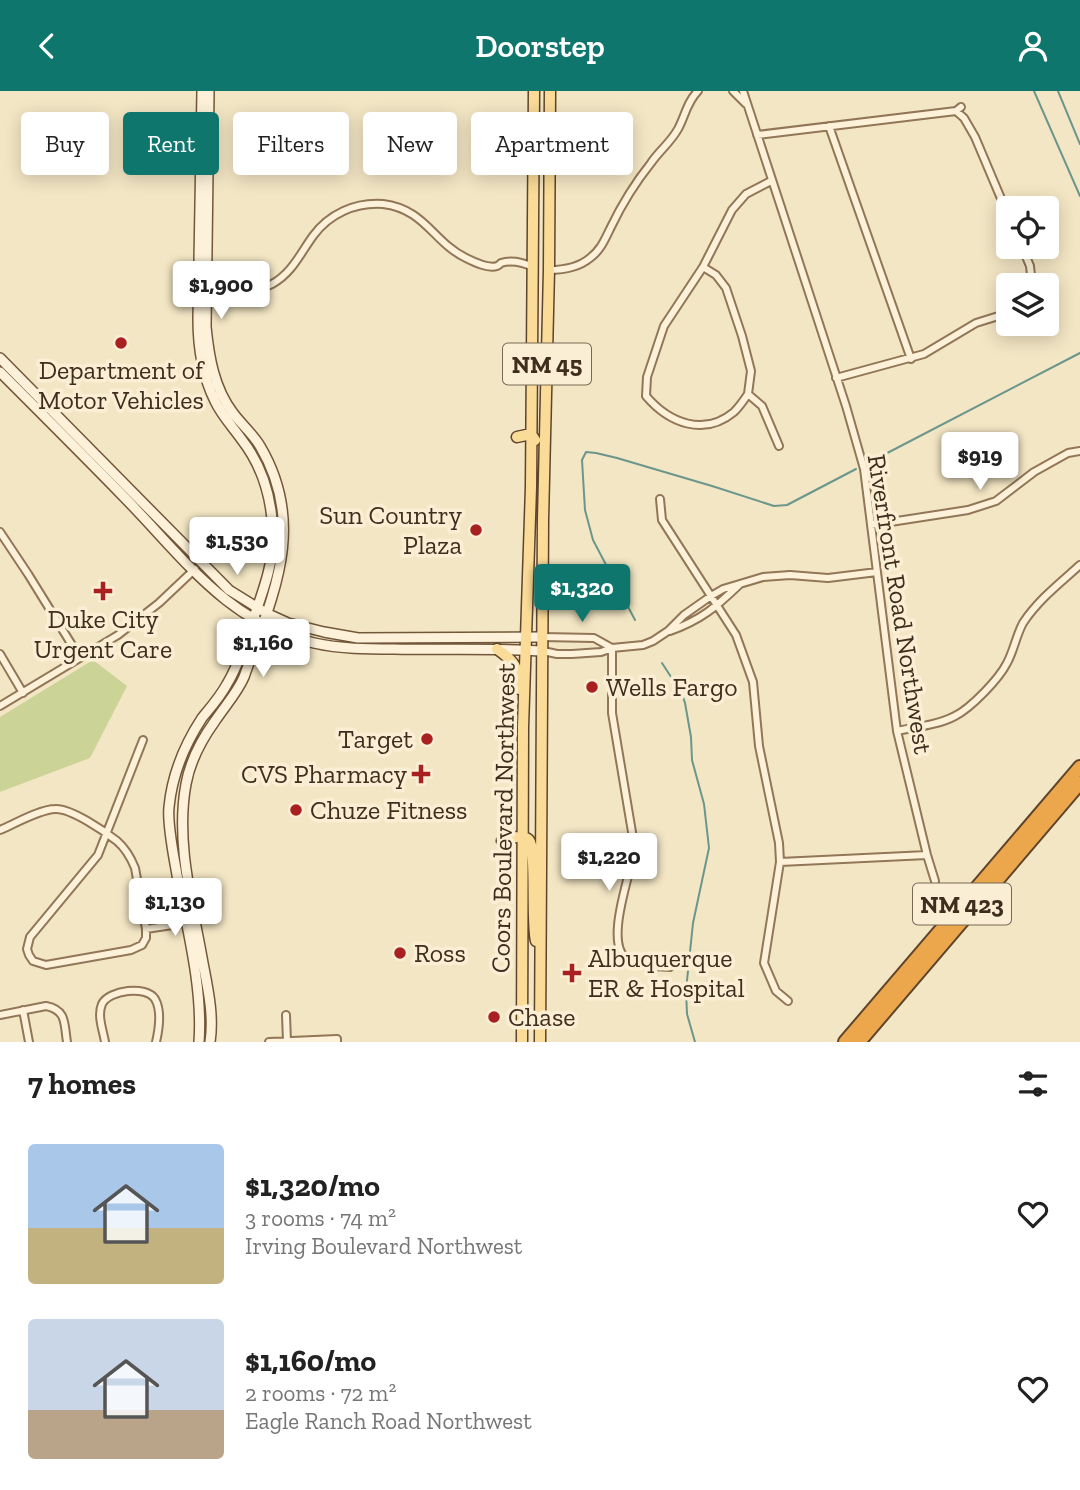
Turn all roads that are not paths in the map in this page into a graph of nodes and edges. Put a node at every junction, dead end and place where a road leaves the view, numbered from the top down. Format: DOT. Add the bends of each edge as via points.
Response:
graph roads {
  1 [pos="202,91"];
  2 [pos="209,91"];
  3 [pos="534,91"];
  4 [pos="550,91"];
  5 [pos="698,91"];
  6 [pos="733,91"];
  7 [pos="744,93"];
  8 [pos="747,105"];
  9 [pos="534,112"];
  10 [pos="829,126"];
  11 [pos="757,135"];
  12 [pos="534,175"];
  13 [pos="537,175"];
  14 [pos="771,181"];
  15 [pos="1000,196"];
  16 [pos="703,267"];
  17 [pos="533,268"];
  18 [pos="549,270"];
  19 [pos="203,292"];
  20 [pos="996,317"];
  21 [pos="0,358"];
  22 [pos="911,359"];
  23 [pos="547,367"];
  24 [pos="0,372"];
  25 [pos="836,378"];
  26 [pos="748,394"];
  27 [pos="531,434"];
  28 [pos="517,437"];
  29 [pos="779,446"];
  30 [pos="1080,451"];
  31 [pos="544,495"];
  32 [pos="660,499"];
  33 [pos="871,525"];
  34 [pos="0,532"];
  35 [pos="202,563"];
  36 [pos="1080,565"];
  37 [pos="193,571"];
  38 [pos="877,572"];
  39 [pos="741,584"];
  40 [pos="711,596"];
  41 [pos="717,606"];
  42 [pos="262,611"];
  43 [pos="258,622"];
  44 [pos="668,631"];
  45 [pos="293,637"];
  46 [pos="527,637"];
  47 [pos="542,637"];
  48 [pos="612,647"];
  49 [pos="497,649"];
  50 [pos="526,650"];
  51 [pos="543,651"];
  52 [pos="0,654"];
  53 [pos="80,658"];
  54 [pos="23,693"];
  55 [pos="229,702"];
  56 [pos="0,706"];
  57 [pos="523,727"];
  58 [pos="897,731"];
  59 [pos="143,740"];
  60 [pos="1080,767"];
  61 [pos="1080,783"];
  62 [pos="0,830"];
  63 [pos="106,834"];
  64 [pos="523,837"];
  65 [pos="502,841"];
  66 [pos="927,855"];
  67 [pos="780,862"];
  68 [pos="935,881"];
  69 [pos="55,891"];
  70 [pos="63,898"];
  71 [pos="190,919"];
  72 [pos="146,929"];
  73 [pos="540,951"];
  74 [pos="29,955"];
  75 [pos="21,960"];
  76 [pos="670,967"];
  77 [pos="788,1001"];
  78 [pos="23,1010"];
  79 [pos="0,1015"];
  80 [pos="286,1015"];
  81 [pos="286,1041"];
  82 [pos="29,1042"];
  83 [pos="68,1042"];
  84 [pos="105,1042"];
  85 [pos="156,1042"];
  86 [pos="199,1042"];
  87 [pos="210,1042"];
  88 [pos="269,1042"];
  89 [pos="337,1042"];
  90 [pos="522,1042"];
  91 [pos="540,1042"];
  92 [pos="845,1042"];
  93 [pos="859,1042"];
  1 -- 19 [label="main road"];
  2 -- 19 [label="main road"];
  3 -- 9 [label="main road, Coors Boulevard Northwest / NM 45"];
  4 -- 18 [label="main road, Coors Boulevard Northwest / NM 45"];
  5 -- 18 [label="street" via="676,132 634,185 596,254 576,266"];
  6 -- 8 [label="street"];
  7 -- 8 [label="street, Riverfront Road Northwest"];
  8 -- 11 [label="street, Riverfront Road Northwest"];
  10 -- 11 [label="street"];
  10 -- 15 [label="street" via="958,109"];
  10 -- 22 [label="street"];
  11 -- 14 [label="street, Riverfront Road Northwest"];
  12 -- 17 [label="main road, Coors Boulevard Northwest / NM 45"];
  13 -- 18 [label="main road" via="537,258"];
  14 -- 16 [label="street" via="746,194 732,210"];
  14 -- 25 [label="street, Riverfront Road Northwest"];
  16 -- 26 [label="street" via="726,288 751,371"];
  16 -- 26 [label="street" via="664,326 647,377 646,396 681,423 700,426 735,411"];
  17 -- 19 [label="street" via="517,263 479,264 460,255 408,211 368,204 344,210 324,224 290,269 272,283 243,292"];
  17 -- 23 [label="main road" via="538,282 538,357"];
  17 -- 27 [label="main road, Coors Boulevard Northwest / NM 45"];
  18 -- 23 [label="main road, Coors Boulevard Northwest / NM 45"];
  19 -- 42 [label="main road" via="198,341 206,379 226,420 253,456 268,493 273,536"];
  20 -- 22 [label="street"];
  21 -- 35 [label="main road"];
  22 -- 25 [label="street"];
  23 -- 31 [label="main road, Coors Boulevard Northwest / NM 45"];
  24 -- 37 [label="main road"];
  25 -- 33 [label="street, Riverfront Road Northwest" via="864,469"];
  26 -- 29 [label="street" via="762,406"];
  27 -- 28 [label="main road"];
  27 -- 31 [label="main road"];
  27 -- 46 [label="main road, Coors Boulevard Northwest / NM 45"];
  30 -- 33 [label="street" via="1034,472 996,501 968,510"];
  31 -- 47 [label="main road, Coors Boulevard Northwest / NM 45"];
  32 -- 40 [label="street" via="662,520"];
  33 -- 38 [label="street, Riverfront Road Northwest"];
  34 -- 53 [label="street"];
  35 -- 37 [label="street"];
  35 -- 42 [label="main road" via="229,590"];
  36 -- 58 [label="street" via="1024,621 1007,664 975,702 955,716"];
  37 -- 43 [label="main road"];
  37 -- 53 [label="street" via="135,622"];
  38 -- 39 [label="street" via="828,577 778,575"];
  38 -- 58 [label="street, Riverfront Road Northwest"];
  39 -- 40 [label="street"];
  39 -- 41 [label="street"];
  40 -- 41 [label="street"];
  40 -- 44 [label="street"];
  41 -- 44 [label="street"];
  41 -- 67 [label="street" via="736,635 753,682 759,746"];
  42 -- 43 [label="main road"];
  42 -- 46 [label="main road" via="295,625 358,638"];
  43 -- 45 [label="main road"];
  43 -- 55 [label="main road" via="241,683"];
  43 -- 71 [label="main road" via="176,773 169,809 174,856"];
  44 -- 48 [label="street" via="643,645"];
  45 -- 49 [label="main road" via="350,648"];
  45 -- 55 [label="main road" via="274,639 262,647 241,691"];
  46 -- 47 [label="main road"];
  46 -- 50 [label="main road, Coors Boulevard Northwest / NM 45"];
  47 -- 48 [label="street" via="594,638"];
  47 -- 51 [label="main road, Coors Boulevard Northwest / NM 45"];
  48 -- 51 [label="street" via="572,654"];
  48 -- 76 [label="street" via="612,713 633,838 620,909 621,960"];
  49 -- 50 [label="main road"];
  49 -- 57 [label="main road" via="516,667 517,718"];
  50 -- 51 [label="main road"];
  50 -- 57 [label="main road, Coors Boulevard Northwest / NM 45"];
  51 -- 73 [label="main road, Coors Boulevard Northwest / NM 45"];
  52 -- 54 [label="street"];
  53 -- 54 [label="street"];
  54 -- 56 [label="street"];
  55 -- 71 [label="main road" via="203,739 186,783 184,854"];
  57 -- 64 [label="main road, Coors Boulevard Northwest / NM 45"];
  58 -- 66 [label="street, Riverfront Road Northwest"];
  59 -- 63 [label="street"];
  60 -- 92 [label="highway, NM 423"];
  61 -- 93 [label="highway, NM 423"];
  62 -- 63 [label="street" via="54,808 78,815"];
  63 -- 70 [label="street" via="92,863"];
  63 -- 72 [label="street" via="132,859"];
  64 -- 65 [label="main road"];
  64 -- 73 [label="main road" via="532,847 533,926"];
  64 -- 90 [label="main road, Coors Boulevard Northwest / NM 45"];
  66 -- 67 [label="street"];
  66 -- 68 [label="street, Riverfront Road Northwest"];
  67 -- 77 [label="street" via="764,963 776,991"];
  69 -- 70 [label="street"];
  70 -- 74 [label="street" via="30,937"];
  71 -- 72 [label="street"];
  71 -- 86 [label="main road" via="200,1007"];
  71 -- 87 [label="main road" via="210,1007"];
  72 -- 74 [label="street" via="142,946 131,950 46,965"];
  73 -- 91 [label="main road, Coors Boulevard Northwest / NM 45"];
  74 -- 75 [label="street"];
  78 -- 79 [label="street"];
  78 -- 82 [label="street"];
  78 -- 83 [label="street" via="46,1006 58,1010"];
  80 -- 81 [label="street"];
  81 -- 88 [label="street"];
  81 -- 89 [label="street"];
  84 -- 85 [label="street" via="101,1020 106,999 141,990 154,996 159,1011"];
}
